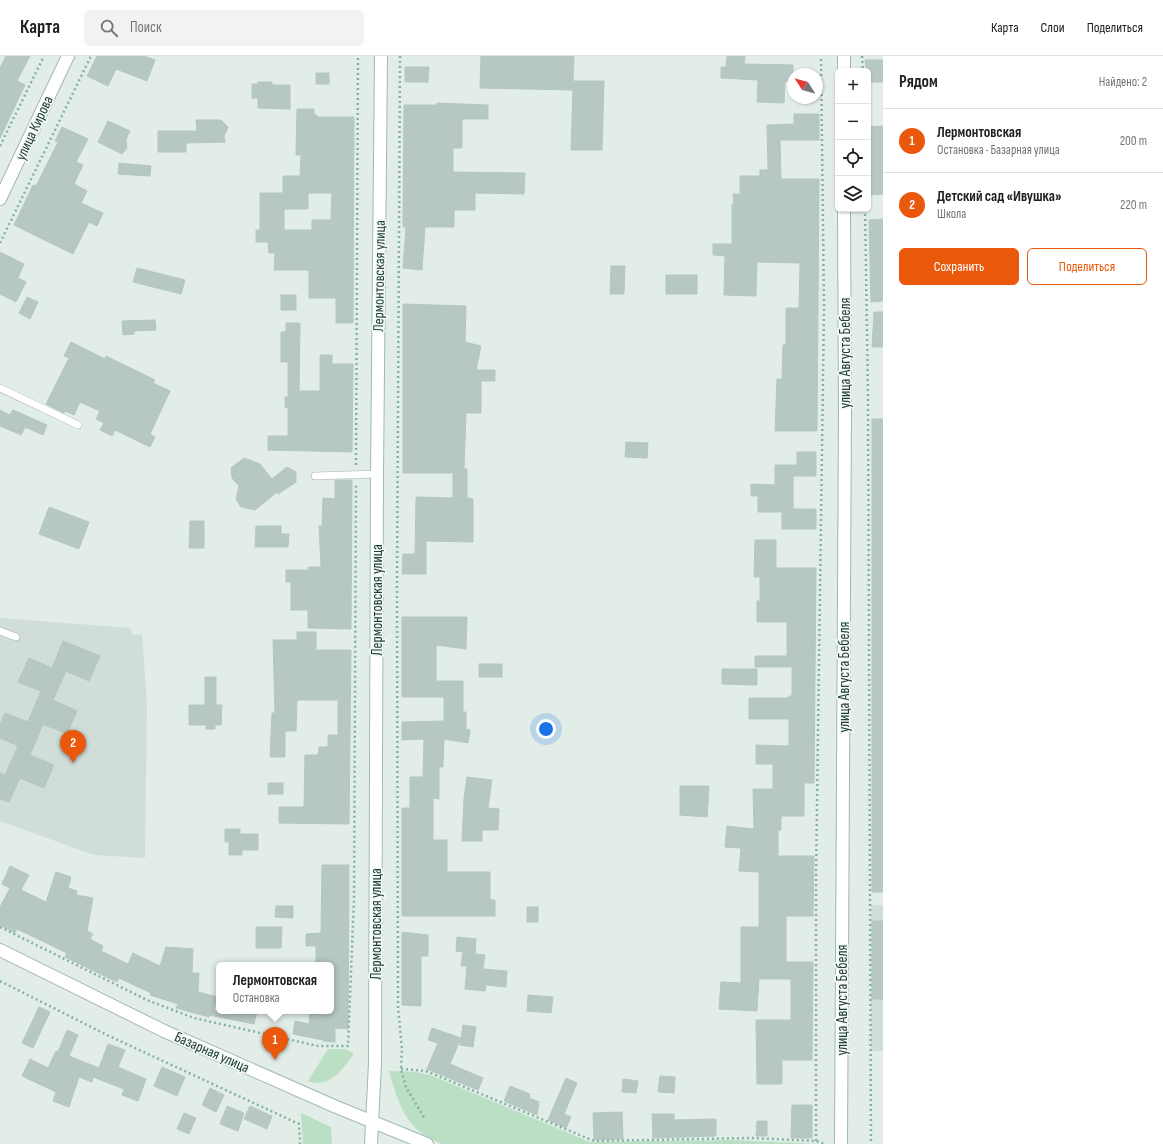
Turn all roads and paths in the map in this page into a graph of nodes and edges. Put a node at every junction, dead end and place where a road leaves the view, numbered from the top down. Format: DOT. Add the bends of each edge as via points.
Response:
graph roads {
  1 [pos="44,56"];
  2 [pos="68,56"];
  3 [pos="91,56"];
  4 [pos="358,56"];
  5 [pos="381,56"];
  6 [pos="400,56"];
  7 [pos="821,56"];
  8 [pos="844,56"];
  9 [pos="862,56"];
  10 [pos="844,68"];
  11 [pos="862,68"];
  12 [pos="0,146"];
  13 [pos="0,199"];
  14 [pos="844,212"];
  15 [pos="865,212"];
  16 [pos="0,243"];
  17 [pos="0,388"];
  18 [pos="78,425"];
  19 [pos="377,474"];
  20 [pos="356,475"];
  21 [pos="315,476"];
  22 [pos="0,631"];
  23 [pos="16,637"];
  24 [pos="0,927"];
  25 [pos="0,950"];
  26 [pos="0,981"];
  27 [pos="401,1068"];
  28 [pos="425,1119"];
  29 [pos="372,1121"];
  30 [pos="816,1141"];
  31 [pos="300,1144"];
  32 [pos="371,1144"];
  33 [pos="427,1144"];
  34 [pos="824,1144"];
  35 [pos="841,1144"];
  36 [pos="871,1144"];
  1 -- 12 [label="path"];
  2 -- 13 [label="main road, улица Кирова"];
  3 -- 16 [label="path"];
  4 -- 20 [label="path"];
  5 -- 19 [label="main road, Лермонтовская улица"];
  6 -- 27 [label="path" via="397,608 398,1007"];
  7 -- 30 [label="path" via="824,307 816,876"];
  8 -- 10 [label="main road"];
  9 -- 11 [label="path"];
  14 -- 35 [label="main road, улица Августа Бебеля"];
  15 -- 36 [label="path"];
  17 -- 18 [label="lane"];
  19 -- 20 [label="lane"];
  19 -- 29 [label="main road, Лермонтовская улица" via="376,1063"];
  20 -- 21 [label="lane"];
  20 -- 24 [label="path" via="354,899 348,1046 318,1046 194,1018 147,1000"];
  22 -- 23 [label="lane"];
  25 -- 29 [label="main road, Базарная улица" via="164,1031"];
  26 -- 31 [label="path" via="107,1035 299,1124"];
  27 -- 28 [label="path" via="406,1087"];
  27 -- 30 [label="path" via="426,1072 594,1141 750,1138"];
  29 -- 32 [label="main road, Лермонтовская улица"];
  29 -- 33 [label="main road, Базарная улица"];
  30 -- 34 [label="path"];
}
